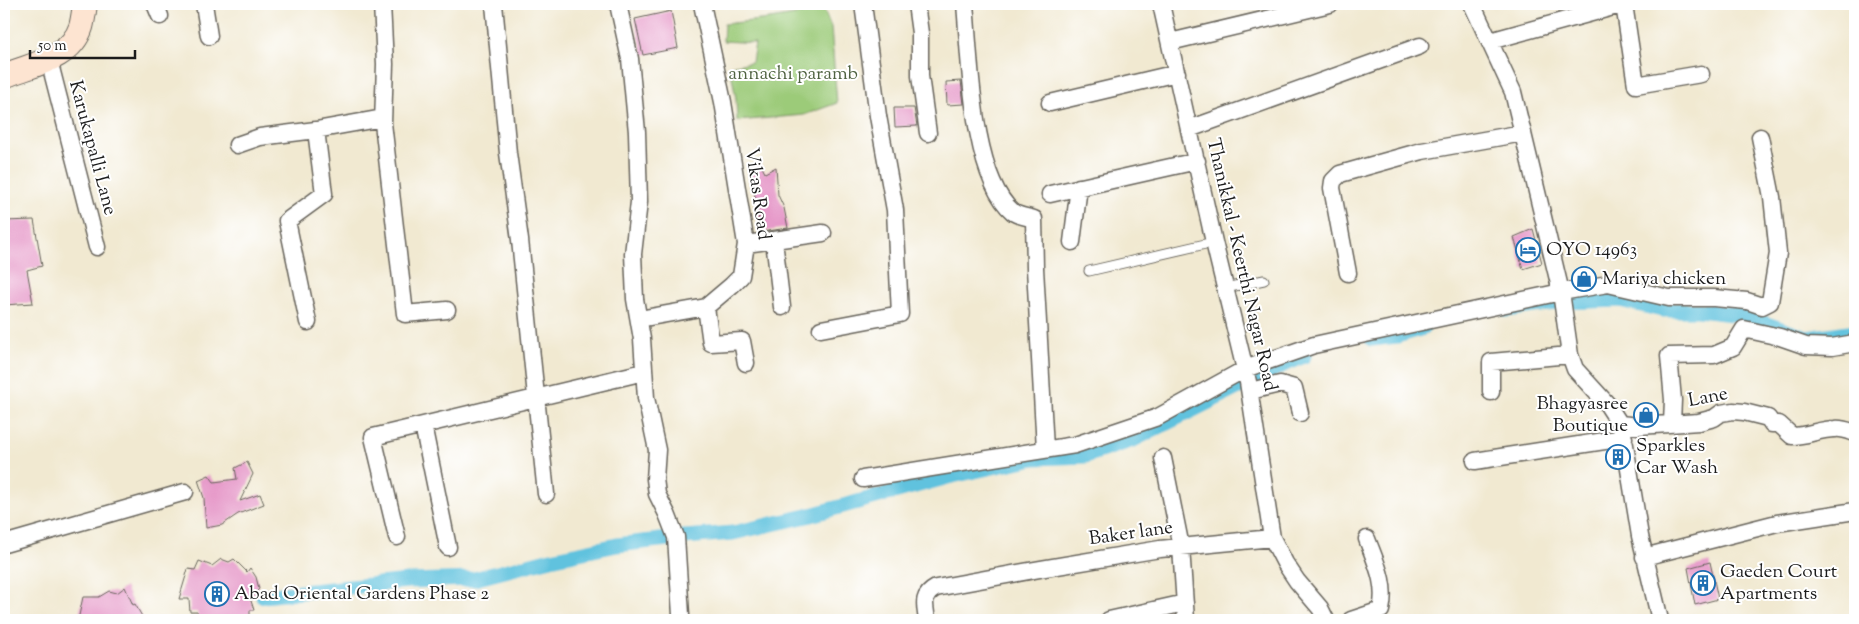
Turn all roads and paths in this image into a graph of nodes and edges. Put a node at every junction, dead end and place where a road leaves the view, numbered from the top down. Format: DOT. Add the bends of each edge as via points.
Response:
graph roads {
  1 [pos="85,4"];
  2 [pos="204,4"];
  3 [pos="382,4"];
  4 [pos="494,4"];
  5 [pos="618,4"];
  6 [pos="702,4"];
  7 [pos="863,4"];
  8 [pos="916,4"];
  9 [pos="965,4"];
  10 [pos="1161,4"];
  11 [pos="1330,4"];
  12 [pos="1472,4"];
  13 [pos="209,36"];
  14 [pos="1490,41"];
  15 [pos="1170,42"];
  16 [pos="1420,46"];
  17 [pos="49,60"];
  18 [pos="1177,73"];
  19 [pos="1701,74"];
  20 [pos="4,76"];
  21 [pos="1050,103"];
  22 [pos="383,118"];
  23 [pos="1190,129"];
  24 [pos="316,130"];
  25 [pos="928,133"];
  26 [pos="1523,133"];
  27 [pos="1760,137"];
  28 [pos="237,145"];
  29 [pos="1197,162"];
  30 [pos="1079,187"];
  31 [pos="1050,194"];
  32 [pos="823,234"];
  33 [pos="774,241"];
  34 [pos="1072,242"];
  35 [pos="1214,242"];
  36 [pos="746,244"];
  37 [pos="97,247"];
  38 [pos="1090,271"];
  39 [pos="1348,273"];
  40 [pos="1264,280"];
  41 [pos="1225,288"];
  42 [pos="1561,292"];
  43 [pos="706,307"];
  44 [pos="782,307"];
  45 [pos="447,310"];
  46 [pos="639,319"];
  47 [pos="308,322"];
  48 [pos="821,329"];
  49 [pos="1855,343"];
  50 [pos="1570,356"];
  51 [pos="746,363"];
  52 [pos="644,372"];
  53 [pos="1248,381"];
  54 [pos="1491,392"];
  55 [pos="536,398"];
  56 [pos="1300,414"];
  57 [pos="1672,424"];
  58 [pos="423,425"];
  59 [pos="1621,431"];
  60 [pos="1855,432"];
  61 [pos="1045,449"];
  62 [pos="1163,458"];
  63 [pos="1475,461"];
  64 [pos="863,479"];
  65 [pos="185,492"];
  66 [pos="546,494"];
  67 [pos="1855,511"];
  68 [pos="398,537"];
  69 [pos="1272,538"];
  70 [pos="1367,539"];
  71 [pos="4,544"];
  72 [pos="1181,547"];
  73 [pos="448,548"];
  74 [pos="1644,557"];
  75 [pos="1185,604"];
  76 [pos="678,618"];
  77 [pos="926,620"];
  78 [pos="1109,620"];
  79 [pos="1186,620"];
  80 [pos="1326,620"];
  81 [pos="1351,620"];
  82 [pos="1660,620"];
  1 -- 17 [label="street" via="81,28 69,48"];
  2 -- 13 [label="street"];
  3 -- 22 [label="street"];
  4 -- 55 [label="street"];
  5 -- 46 [label="street" via="630,59 638,132 639,202 633,254"];
  6 -- 36 [label="street, Vikas Road" via="723,102"];
  7 -- 48 [label="street" via="878,116 896,210 900,314"];
  8 -- 25 [label="street" via="920,76"];
  9 -- 61 [label="street" via="980,149 998,194 1014,214 1034,219"];
  10 -- 15 [label="street, Thanikkal - Keerthi Nagar Road"];
  11 -- 15 [label="street"];
  12 -- 14 [label="street"];
  14 -- 19 [label="street" via="1624,4 1636,85"];
  14 -- 26 [label="street" via="1513,92"];
  15 -- 18 [label="street, Thanikkal - Keerthi Nagar Road"];
  16 -- 23 [label="street"];
  17 -- 20 [label="street"];
  17 -- 37 [label="street, Karukapalli Lane"];
  18 -- 21 [label="street"];
  18 -- 23 [label="street, Thanikkal - Keerthi Nagar Road"];
  22 -- 24 [label="street"];
  22 -- 45 [label="street" via="405,314"];
  23 -- 29 [label="street, Thanikkal - Keerthi Nagar Road"];
  24 -- 28 [label="street" via="260,137"];
  24 -- 47 [label="street" via="324,194 287,221"];
  26 -- 39 [label="street" via="1422,151 1347,171 1336,177 1332,188"];
  26 -- 42 [label="street"];
  27 -- 42 [label="street" via="1772,197 1778,253 1770,302 1762,306 1714,298 1669,298 1608,284"];
  29 -- 30 [label="street"];
  29 -- 35 [label="street, Thanikkal - Keerthi Nagar Road"];
  30 -- 31 [label="street"];
  30 -- 34 [label="street"];
  32 -- 33 [label="street"];
  33 -- 36 [label="street"];
  33 -- 44 [label="street"];
  35 -- 38 [label="lane"];
  35 -- 41 [label="street, Thanikkal - Keerthi Nagar Road"];
  36 -- 43 [label="street, Vikas Road" via="741,276"];
  40 -- 41 [label="lane"];
  41 -- 53 [label="street, Thanikkal - Keerthi Nagar Road"];
  42 -- 50 [label="street"];
  42 -- 53 [label="street" via="1314,345"];
  43 -- 46 [label="street, Vikas Road"];
  43 -- 51 [label="street" via="711,343 742,341"];
  46 -- 52 [label="street"];
  49 -- 57 [label="street" via="1832,347 1806,346 1744,329 1733,347 1714,355 1669,356"];
  50 -- 54 [label="street" via="1491,362"];
  50 -- 59 [label="street" via="1575,369 1607,404"];
  52 -- 55 [label="street"];
  52 -- 76 [label="street" via="657,450 657,494 676,537"];
  53 -- 56 [label="street" via="1294,388"];
  53 -- 61 [label="street" via="1158,418 1075,445"];
  53 -- 69 [label="street, Thanikkal - Keerthi Nagar Road"];
  55 -- 58 [label="street"];
  55 -- 66 [label="street"];
  57 -- 59 [label="street, Lane" via="1639,426"];
  57 -- 60 [label="street, Lane" via="1699,422 1733,411 1768,418 1792,436 1838,428"];
  58 -- 68 [label="street" via="373,437"];
  58 -- 73 [label="street"];
  59 -- 63 [label="street, Lane"];
  59 -- 74 [label="street"];
  61 -- 64 [label="street"];
  62 -- 72 [label="street"];
  65 -- 71 [label="street"];
  67 -- 74 [label="street" via="1778,523"];
  69 -- 72 [label="street, Baker lane"];
  69 -- 80 [label="street" via="1285,563"];
  70 -- 81 [label="street" via="1382,579 1383,600 1381,610"];
  72 -- 75 [label="street"];
  72 -- 77 [label="street, Baker lane" via="1040,568 936,588 925,598"];
  74 -- 82 [label="street"];
  75 -- 78 [label="street"];
  75 -- 79 [label="street"];
}
